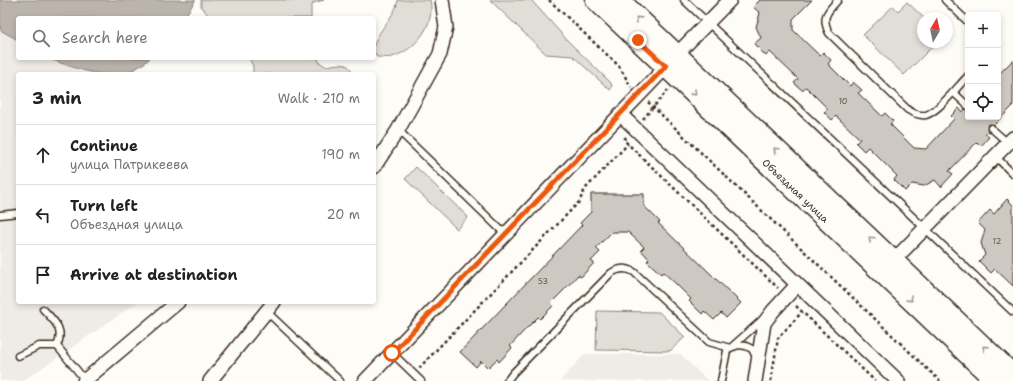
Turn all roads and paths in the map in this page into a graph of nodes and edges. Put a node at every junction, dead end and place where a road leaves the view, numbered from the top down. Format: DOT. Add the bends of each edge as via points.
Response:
graph roads {
  1 [pos="442,0"];
  2 [pos="549,0"];
  3 [pos="596,0"];
  4 [pos="619,0"];
  5 [pos="684,0"];
  6 [pos="730,0"];
  7 [pos="838,0"];
  8 [pos="945,0"];
  9 [pos="965,19"];
  10 [pos="708,22"];
  11 [pos="671,61"];
  12 [pos="965,79"];
  13 [pos="953,92"];
  14 [pos="639,94"];
  15 [pos="965,103"];
  16 [pos="620,114"];
  17 [pos="991,128"];
  18 [pos="398,130"];
  19 [pos="1010,140"];
  20 [pos="628,144"];
  21 [pos="994,156"];
  22 [pos="376,164"];
  23 [pos="1013,174"];
  24 [pos="16,213"];
  25 [pos="0,215"];
  26 [pos="924,228"];
  27 [pos="505,234"];
  28 [pos="888,266"];
  29 [pos="797,285"];
  30 [pos="176,304"];
  31 [pos="270,307"];
  32 [pos="43,309"];
  33 [pos="772,311"];
  34 [pos="802,312"];
  35 [pos="1013,312"];
  36 [pos="57,346"];
  37 [pos="730,348"];
  38 [pos="392,353"];
  39 [pos="18,356"];
  40 [pos="758,365"];
  41 [pos="414,373"];
  42 [pos="1013,375"];
  43 [pos="84,380"];
  44 [pos="210,381"];
  45 [pos="340,381"];
  46 [pos="365,381"];
  47 [pos="421,381"];
  48 [pos="507,381"];
  49 [pos="721,381"];
  50 [pos="755,381"];
  51 [pos="771,381"];
  52 [pos="898,381"];
  53 [pos="940,381"];
  54 [pos="996,381"];
  1 -- 18 [label="street" via="446,27 440,54"];
  2 -- 14 [label="path" via="619,66 627,82"];
  3 -- 11 [label="main road, Объездная улица"];
  11 -- 4 [label="main road, Объездная улица, one-way"];
  5 -- 10 [label="lane"];
  6 -- 10 [label="street"];
  7 -- 13 [label="lane" via="825,17 829,33 908,110 925,115 934,111"];
  8 -- 9 [label="lane"];
  10 -- 11 [label="street"];
  10 -- 26 [label="lane"];
  11 -- 14 [label="street"];
  11 -- 28 [label="main road, Объездная улица"];
  12 -- 13 [label="lane"];
  13 -- 15 [label="lane"];
  14 -- 16 [label="street"];
  14 -- 53 [label="path"];
  16 -- 27 [label="street"];
  16 -- 29 [label="street"];
  17 -- 19 [label="lane"];
  18 -- 22 [label="street"];
  18 -- 27 [label="lane"];
  19 -- 21 [label="street"];
  20 -- 41 [label="path" via="585,189 579,202"];
  21 -- 23 [label="lane"];
  21 -- 26 [label="street"];
  24 -- 25 [label="lane"];
  26 -- 28 [label="street"];
  26 -- 35 [label="lane"];
  27 -- 38 [label="street"];
  42 -- 28 [label="main road, Объездная улица, one-way"];
  28 -- 54 [label="main road, Объездная улица, one-way"];
  29 -- 33 [label="street"];
  29 -- 52 [label="street"];
  30 -- 43 [label="street"];
  31 -- 44 [label="street"];
  31 -- 45 [label="lane"];
  32 -- 36 [label="lane" via="58,325 60,339"];
  33 -- 37 [label="lane"];
  33 -- 40 [label="street" via="762,330"];
  34 -- 51 [label="path" via="778,338"];
  36 -- 39 [label="lane" via="39,346"];
  36 -- 43 [label="lane"];
  37 -- 40 [label="lane" via="742,345 749,347 755,354"];
  37 -- 48 [label="lane" via="708,342 634,272 626,268 611,273"];
  37 -- 49 [label="lane" via="725,355"];
  38 -- 41 [label="lane"];
  38 -- 46 [label="street"];
  40 -- 50 [label="street"];
  41 -- 47 [label="lane"];
}
